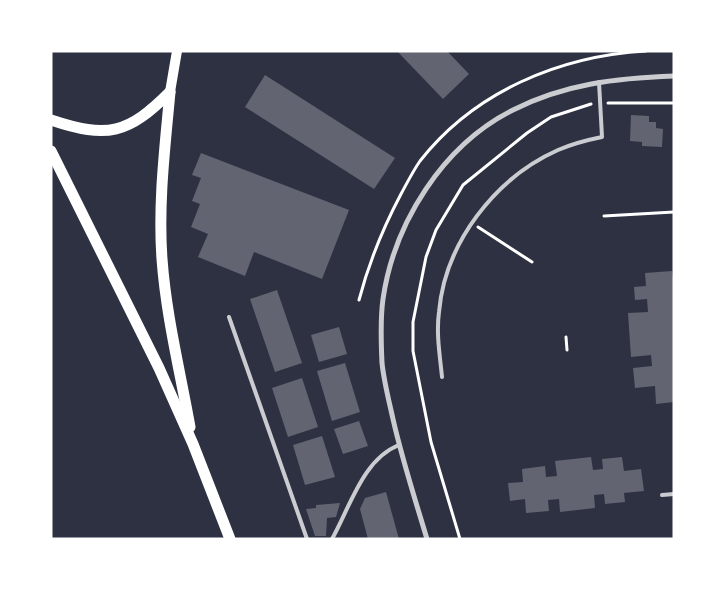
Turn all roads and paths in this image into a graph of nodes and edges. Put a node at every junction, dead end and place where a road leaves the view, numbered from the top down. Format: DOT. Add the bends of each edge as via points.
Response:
graph roads {
  1 [pos="177,51"];
  2 [pos="674,76"];
  3 [pos="599,82"];
  4 [pos="170,92"];
  5 [pos="600,103"];
  6 [pos="674,103"];
  7 [pos="51,120"];
  8 [pos="51,151"];
  9 [pos="674,212"];
  10 [pos="604,216"];
  11 [pos="472,223"];
  12 [pos="532,262"];
  13 [pos="229,317"];
  14 [pos="566,336"];
  15 [pos="567,350"];
  16 [pos="442,378"];
  17 [pos="431,442"];
  18 [pos="193,444"];
  19 [pos="399,445"];
  20 [pos="674,494"];
  21 [pos="662,495"];
  22 [pos="230,539"];
  23 [pos="307,539"];
  24 [pos="332,539"];
  25 [pos="427,539"];
  26 [pos="460,539"];
  1 -- 4 [label="main road"];
  2 -- 3 [label="street"];
  3 -- 5 [label="lane"];
  3 -- 19 [label="street" via="532,101 492,122 445,163 417,202 401,236 383,298 383,373"];
  4 -- 7 [label="main road" via="143,118 116,129 82,130"];
  4 -- 18 [label="main road" via="162,185 162,259"];
  5 -- 6 [label="path"];
  5 -- 11 [label="lane" via="602,137 570,145 526,169 490,200"];
  8 -- 18 [label="main road" via="159,368"];
  9 -- 10 [label="path"];
  11 -- 12 [label="path"];
  11 -- 16 [label="lane" via="453,259 441,300 438,329"];
  13 -- 23 [label="lane"];
  14 -- 15 [label="path"];
  17 -- 26 [label="path"];
  18 -- 22 [label="main road"];
  19 -- 24 [label="lane" via="388,449 371,466"];
  19 -- 25 [label="street"];
  20 -- 21 [label="lane"];
}
